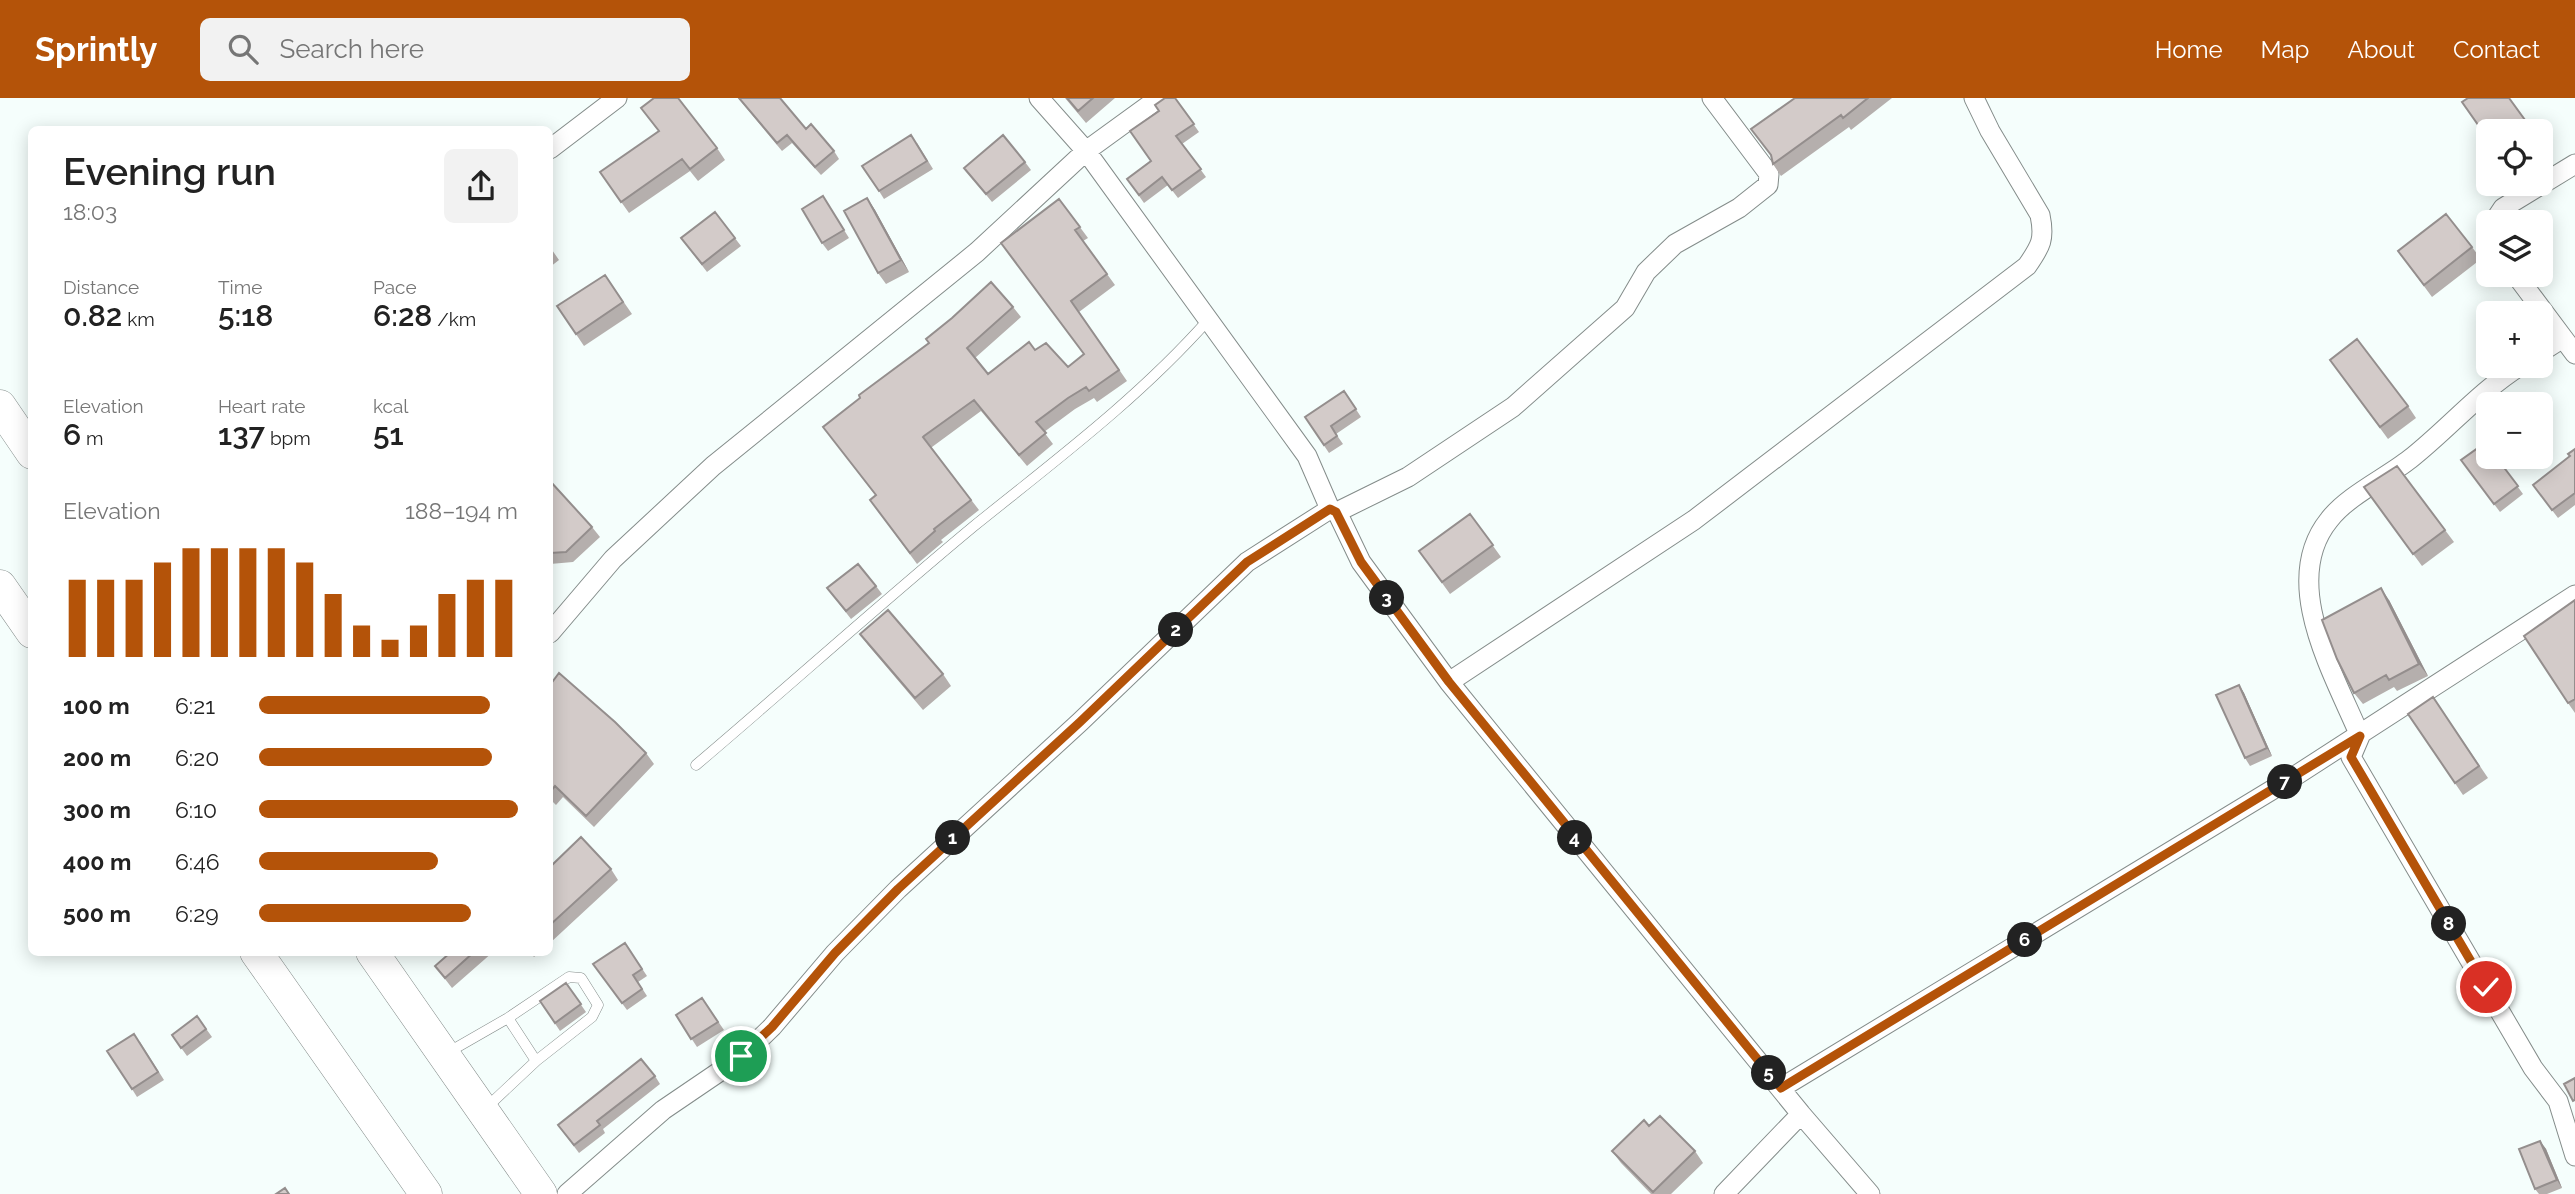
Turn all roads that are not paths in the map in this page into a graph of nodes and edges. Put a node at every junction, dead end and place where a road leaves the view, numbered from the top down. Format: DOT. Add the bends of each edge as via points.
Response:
graph roads {
  1 [pos="617,98"];
  2 [pos="1040,98"];
  3 [pos="1159,98"];
  4 [pos="1712,98"];
  5 [pos="1974,98"];
  6 [pos="553,147"];
  7 [pos="1086,151"];
  8 [pos="2575,164"];
  9 [pos="2502,210"];
  10 [pos="2525,287"];
  11 [pos="1209,319"];
  12 [pos="2563,338"];
  13 [pos="2553,344"];
  14 [pos="2575,354"];
  15 [pos="2503,378"];
  16 [pos="0,406"];
  17 [pos="28,447"];
  18 [pos="1333,511"];
  19 [pos="0,586"];
  20 [pos="2575,595"];
  21 [pos="28,626"];
  22 [pos="553,630"];
  23 [pos="1449,682"];
  24 [pos="2360,736"];
  25 [pos="696,765"];
  26 [pos="259,956"];
  27 [pos="375,956"];
  28 [pos="508,1018"];
  29 [pos="444,1055"];
  30 [pos="536,1060"];
  31 [pos="1781,1088"];
  32 [pos="483,1111"];
  33 [pos="1801,1114"];
  34 [pos="2575,1156"];
  35 [pos="426,1194"];
  36 [pos="541,1194"];
  37 [pos="567,1194"];
  38 [pos="1724,1194"];
  39 [pos="1870,1194"];
  1 -- 6 [label="street"];
  2 -- 7 [label="street"];
  3 -- 7 [label="street"];
  4 -- 18 [label="street" via="1769,173 1768,186 1675,244 1646,272 1625,307 1513,407 1408,477"];
  5 -- 23 [label="street" via="2040,215 2041,247 2027,266 1694,520"];
  7 -- 11 [label="street"];
  7 -- 22 [label="street" via="977,252 713,466 613,559"];
  8 -- 9 [label="street"];
  10 -- 12 [label="street"];
  11 -- 18 [label="street" via="1307,456"];
  11 -- 25 [label="lane" via="1172,361 1083,441 974,527"];
  12 -- 13 [label="street"];
  12 -- 14 [label="street"];
  15 -- 24 [label="street" via="2410,458 2330,518 2316,540 2309,565 2309,596 2318,637"];
  16 -- 17 [label="highway"];
  18 -- 23 [label="street" via="1361,562"];
  18 -- 37 [label="street" via="1247,562 898,889 741,1056 663,1110"];
  19 -- 21 [label="highway"];
  20 -- 24 [label="street"];
  23 -- 31 [label="street"];
  24 -- 31 [label="street"];
  24 -- 34 [label="street" via="2351,757 2533,1068 2558,1101"];
  26 -- 35 [label="highway"];
  27 -- 29 [label="highway"];
  28 -- 29 [label="lane"];
  28 -- 30 [label="lane"];
  28 -- 30 [label="lane" via="569,977 581,978 594,997 598,1005 592,1017"];
  29 -- 32 [label="highway"];
  30 -- 32 [label="lane"];
  31 -- 33 [label="street"];
  32 -- 36 [label="highway"];
  33 -- 38 [label="street"];
  33 -- 39 [label="street"];
}
